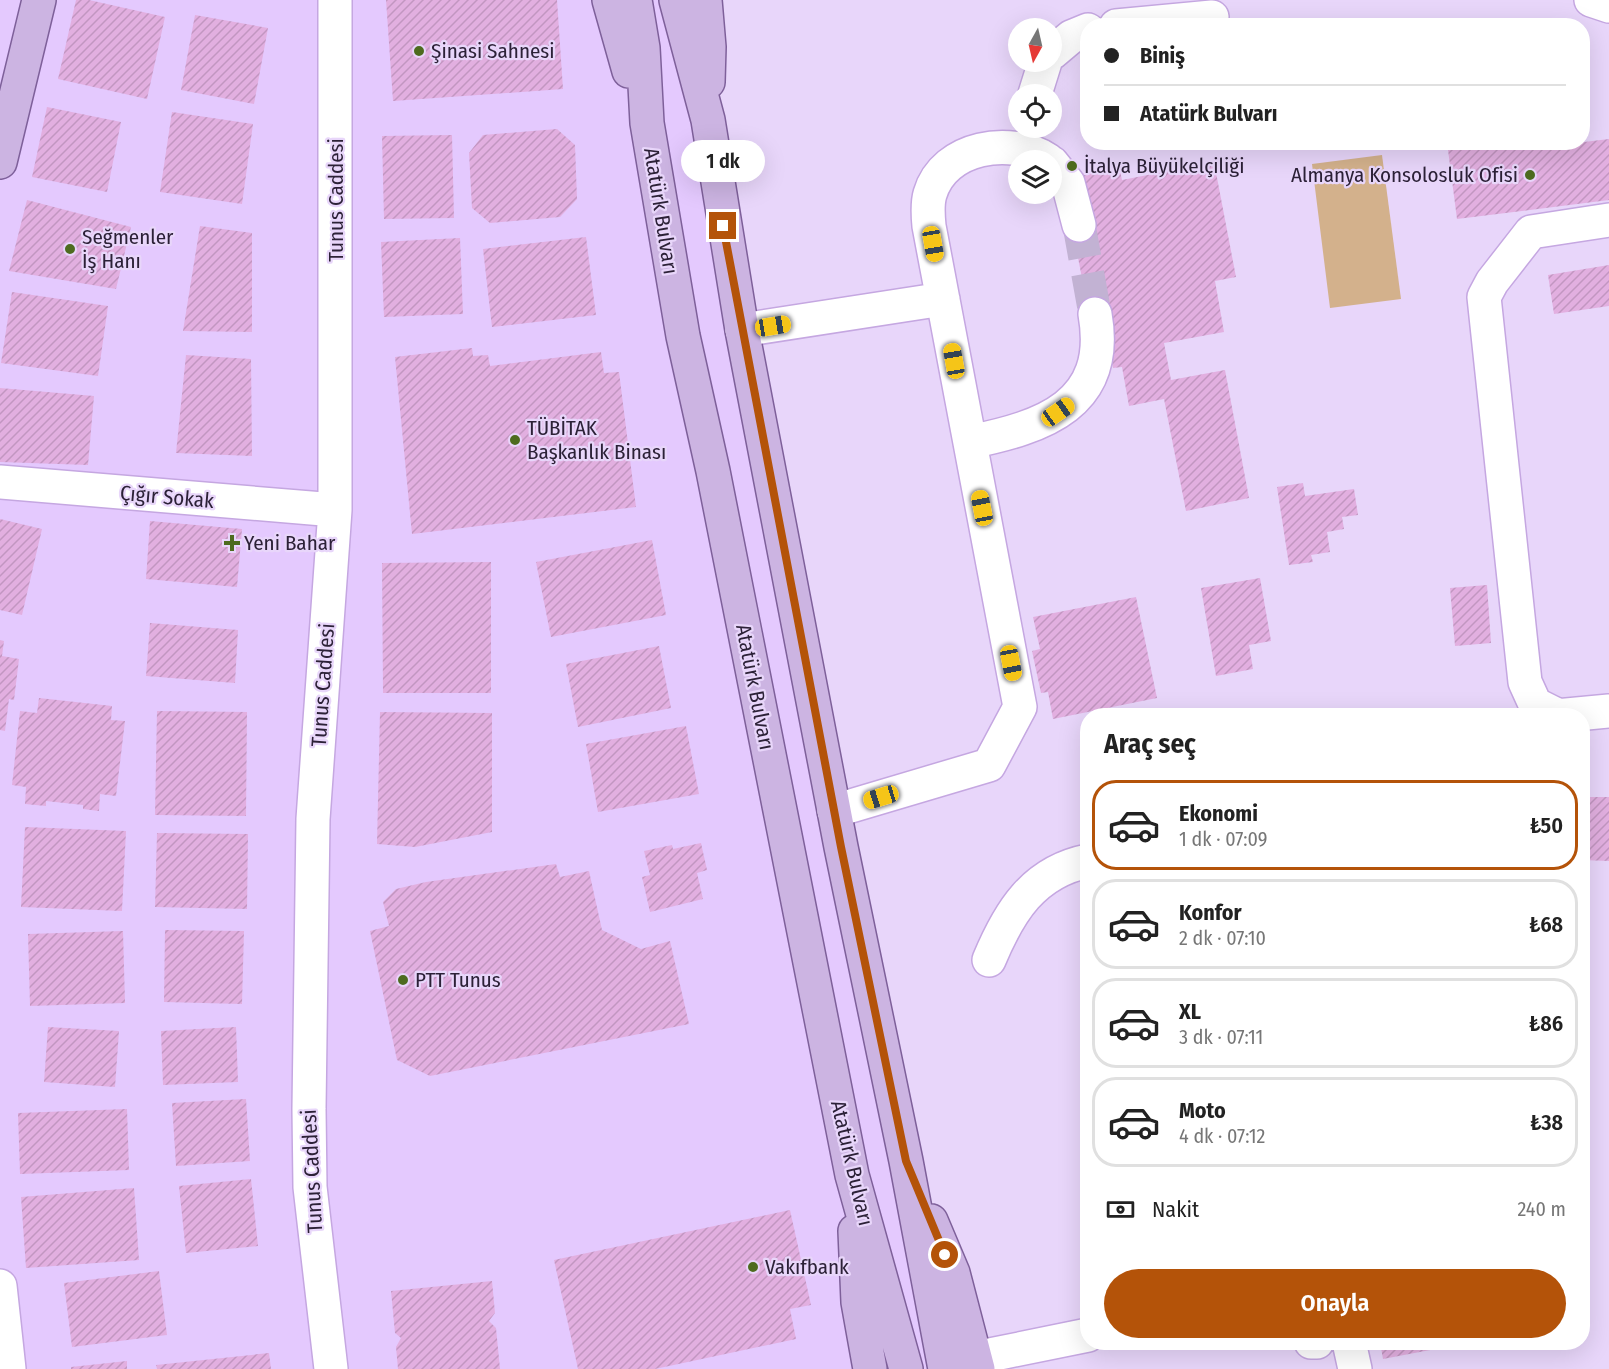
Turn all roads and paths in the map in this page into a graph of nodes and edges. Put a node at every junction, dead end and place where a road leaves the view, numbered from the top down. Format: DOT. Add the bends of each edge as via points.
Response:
graph roads {
  1 [pos="39,0"];
  2 [pos="335,0"];
  3 [pos="609,0"];
  4 [pos="635,0"];
  5 [pos="676,0"];
  6 [pos="705,0"];
  7 [pos="1591,0"];
  8 [pos="1609,6"];
  9 [pos="1212,17"];
  10 [pos="1201,18"];
  11 [pos="1080,33"];
  12 [pos="1062,45"];
  13 [pos="708,120"];
  14 [pos="647,123"];
  15 [pos="1032,150"];
  16 [pos="0,162"];
  17 [pos="1062,176"];
  18 [pos="1609,220"];
  19 [pos="1079,225"];
  20 [pos="943,299"];
  21 [pos="1095,314"];
  22 [pos="742,330"];
  23 [pos="970,442"];
  24 [pos="0,483"];
  25 [pos="335,510"];
  26 [pos="1543,708"];
  27 [pos="1609,711"];
  28 [pos="1590,712"];
  29 [pos="834,811"];
  30 [pos="1080,864"];
  31 [pos="989,960"];
  32 [pos="852,1175"];
  33 [pos="0,1286"];
  34 [pos="1080,1337"];
  35 [pos="1351,1350"];
  36 [pos="966,1365"];
  37 [pos="9,1369"];
  38 [pos="331,1369"];
  39 [pos="870,1369"];
  40 [pos="906,1369"];
  41 [pos="1355,1369"];
  1 -- 16 [label="main road"];
  2 -- 25 [label="street, Tunus Caddesi"];
  3 -- 14 [label="main road"];
  4 -- 14 [label="main road, Atatürk Bulvarı" via="643,48"];
  5 -- 13 [label="main road"];
  6 -- 13 [label="main road"];
  7 -- 8 [label="street"];
  9 -- 10 [label="street"];
  11 -- 12 [label="street"];
  13 -- 22 [label="main road"];
  14 -- 32 [label="main road, Atatürk Bulvarı" via="683,336"];
  15 -- 20 [label="street" via="985,148 961,158 934,183 928,213"];
  17 -- 19 [label="street" via="1068,183"];
  18 -- 26 [label="street" via="1531,232 1484,297 1525,682 1536,704"];
  20 -- 22 [label="street"];
  20 -- 23 [label="street"];
  21 -- 23 [label="street" via="1093,367 1073,402 1030,428"];
  22 -- 29 [label="main road"];
  23 -- 29 [label="street" via="1020,707 989,765"];
  24 -- 25 [label="street, Çığır Sokak"];
  25 -- 38 [label="street, Tunus Caddesi" via="313,819 309,1109 310,1187"];
  27 -- 28 [label="street"];
  29 -- 36 [label="main road" via="906,1161 953,1273"];
  30 -- 31 [label="street" via="1055,872 1029,891 1003,926"];
  32 -- 39 [label="main road" via="858,1302"];
  32 -- 40 [label="main road, Atatürk Bulvarı"];
  33 -- 37 [label="street"];
  34 -- 36 [label="street"];
  35 -- 41 [label="street"];
}
